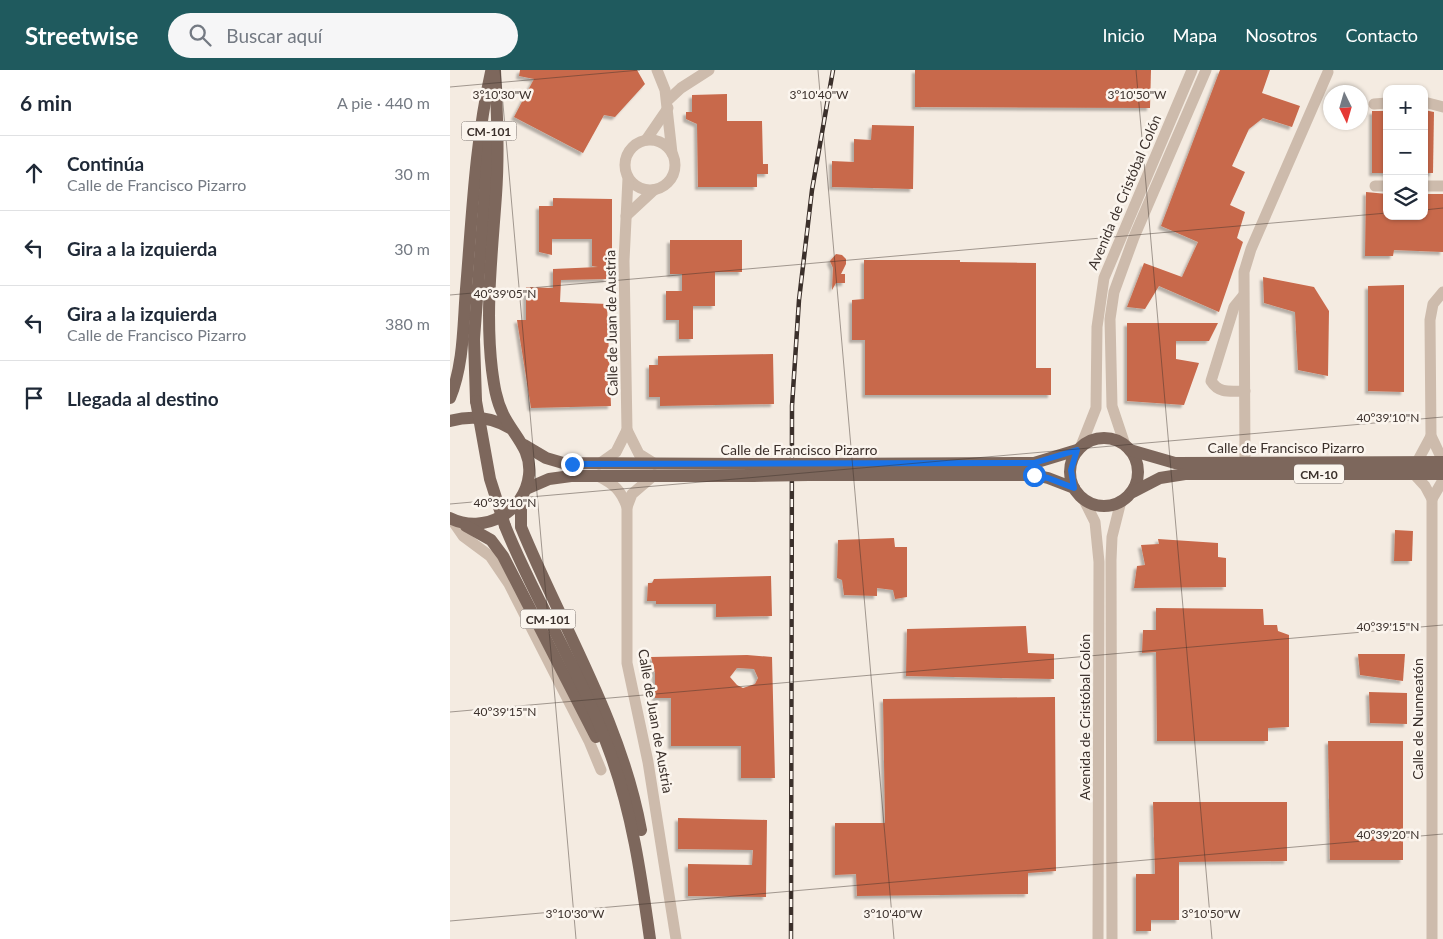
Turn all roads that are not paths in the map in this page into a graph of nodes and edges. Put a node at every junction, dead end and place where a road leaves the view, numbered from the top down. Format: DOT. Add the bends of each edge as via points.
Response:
graph roads {
  1 [pos="494,70"];
  2 [pos="657,70"];
  3 [pos="709,70"];
  4 [pos="1192,70"];
  5 [pos="1206,70"];
  6 [pos="1328,72"];
  7 [pos="1383,103"];
  8 [pos="1428,103"];
  9 [pos="668,104"];
  10 [pos="1374,104"];
  11 [pos="1443,107"];
  12 [pos="646,140"];
  13 [pos="672,152"];
  14 [pos="628,178"];
  15 [pos="1375,186"];
  16 [pos="1383,186"];
  17 [pos="1428,186"];
  18 [pos="1443,186"];
  19 [pos="654,190"];
  20 [pos="626,216"];
  21 [pos="1443,292"];
  22 [pos="1244,296"];
  23 [pos="1245,391"];
  24 [pos="450,398"];
  25 [pos="450,421"];
  26 [pos="512,430"];
  27 [pos="627,430"];
  28 [pos="1431,436"];
  29 [pos="524,445"];
  30 [pos="1079,448"];
  31 [pos="1128,448"];
  32 [pos="1443,461"];
  33 [pos="1246,462"];
  34 [pos="1416,468"];
  35 [pos="810,469"];
  36 [pos="599,470"];
  37 [pos="654,470"];
  38 [pos="1443,474"];
  39 [pos="1443,480"];
  40 [pos="1074,488"];
  41 [pos="1133,492"];
  42 [pos="524,494"];
  43 [pos="1083,498"];
  44 [pos="1432,499"];
  45 [pos="1121,502"];
  46 [pos="627,507"];
  47 [pos="461,523"];
  48 [pos="476,544"];
  49 [pos="601,770"];
  50 [pos="626,804"];
  51 [pos="1438,834"];
  52 [pos="645,902"];
  53 [pos="650,939"];
  54 [pos="676,939"];
  55 [pos="1098,939"];
  56 [pos="1112,939"];
  57 [pos="1432,939"];
  1 -- 24 [label="main road" via="486,96 474,191 459,370"];
  1 -- 26 [label="main road" via="497,136 489,328 495,390"];
  1 -- 50 [label="main road, CM-101, bridge" via="475,322 476,400 490,479 527,578 610,750"];
  2 -- 9 [label="street"];
  3 -- 9 [label="street" via="681,88"];
  4 -- 30 [label="street, Avenida de Cristóbal Colón" via="1104,278 1097,327 1096,408"];
  5 -- 31 [label="street, Avenida de Cristóbal Colón" via="1130,246 1114,292 1110,319 1112,406"];
  6 -- 22 [label="street" via="1251,249 1244,272"];
  7 -- 10 [label="street"];
  8 -- 11 [label="street"];
  9 -- 12 [label="street"];
  9 -- 13 [label="street"];
  12 -- 13 [label="street" via="665,145"];
  12 -- 14 [label="street" via="630,150 625,169"];
  13 -- 19 [label="street" via="675,172 663,187"];
  14 -- 19 [label="street" via="635,186"];
  14 -- 20 [label="street, Calle de Juan de Austria"];
  15 -- 16 [label="street"];
  17 -- 18 [label="street"];
  19 -- 20 [label="street"];
  20 -- 27 [label="street, Calle de Juan de Austria"];
  21 -- 28 [label="street" via="1433,304 1430,320"];
  22 -- 23 [label="street"];
  22 -- 23 [label="street" via="1234,307 1211,381 1215,388 1223,391"];
  23 -- 33 [label="street"];
  25 -- 26 [label="main road, CM-10" via="483,418 498,421"];
  26 -- 29 [label="main road, CM-10"];
  27 -- 36 [label="street" via="616,452"];
  27 -- 37 [label="street" via="639,454"];
  28 -- 32 [label="street"];
  28 -- 34 [label="street"];
  29 -- 36 [label="main road, Calle de Francisco Pizarro / CM-10" via="546,458"];
  29 -- 42 [label="main road, CM-10" via="529,467"];
  30 -- 31 [label="main road, CM-10" via="1095,439 1104,439 1115,440"];
  30 -- 35 [label="main road, Calle de Francisco Pizarro / CM-10" via="1034,463"];
  30 -- 40 [label="main road" via="1071,470"];
  31 -- 33 [label="main road, Calle de Francisco Pizarro / CM-10" via="1175,463"];
  31 -- 41 [label="main road" via="1138,464"];
  32 -- 34 [label="main road, Calle de Francisco Pizarro / CM-10"];
  33 -- 34 [label="main road, Calle de Francisco Pizarro / CM-10"];
  34 -- 38 [label="main road, Calle de Francisco Pizarro / CM-10"];
  34 -- 41 [label="main road, Calle de Francisco Pizarro / CM-10" via="1184,474 1160,478"];
  34 -- 44 [label="street"];
  35 -- 37 [label="main road, Calle de Francisco Pizarro / CM-10, bridge"];
  35 -- 40 [label="main road, Calle de Francisco Pizarro / CM-10" via="1034,475"];
  36 -- 37 [label="main road, Calle de Francisco Pizarro / CM-10"];
  36 -- 42 [label="main road, Calle de Francisco Pizarro / CM-10" via="539,482"];
  36 -- 46 [label="street" via="622,494"];
  37 -- 46 [label="street" via="632,494"];
  39 -- 44 [label="street"];
  40 -- 43 [label="main road, CM-10"];
  41 -- 45 [label="main road, CM-10"];
  42 -- 47 [label="main road, CM-10" via="512,510 499,518"];
  42 -- 52 [label="main road" via="520,527 599,696 624,764 647,863"];
  43 -- 45 [label="main road" via="1100,504"];
  43 -- 55 [label="street, Avenida de Cristóbal Colón" via="1095,522 1099,562"];
  44 -- 51 [label="street, Calle de Nunneatón"];
  45 -- 56 [label="street, Avenida de Cristóbal Colón" via="1112,537 1111,560"];
  46 -- 54 [label="street, Calle de Juan de Austria" via="627,663 648,762"];
  47 -- 48 [label="street"];
  47 -- 48 [label="street" via="463,536"];
  47 -- 50 [label="main road" via="491,540 510,568 592,728 611,778"];
  48 -- 49 [label="street" via="490,556 509,584"];
  50 -- 52 [label="main road, CM-101"];
  51 -- 57 [label="street, Calle de Nunneatón"];
  52 -- 53 [label="main road, CM-101"];
}
